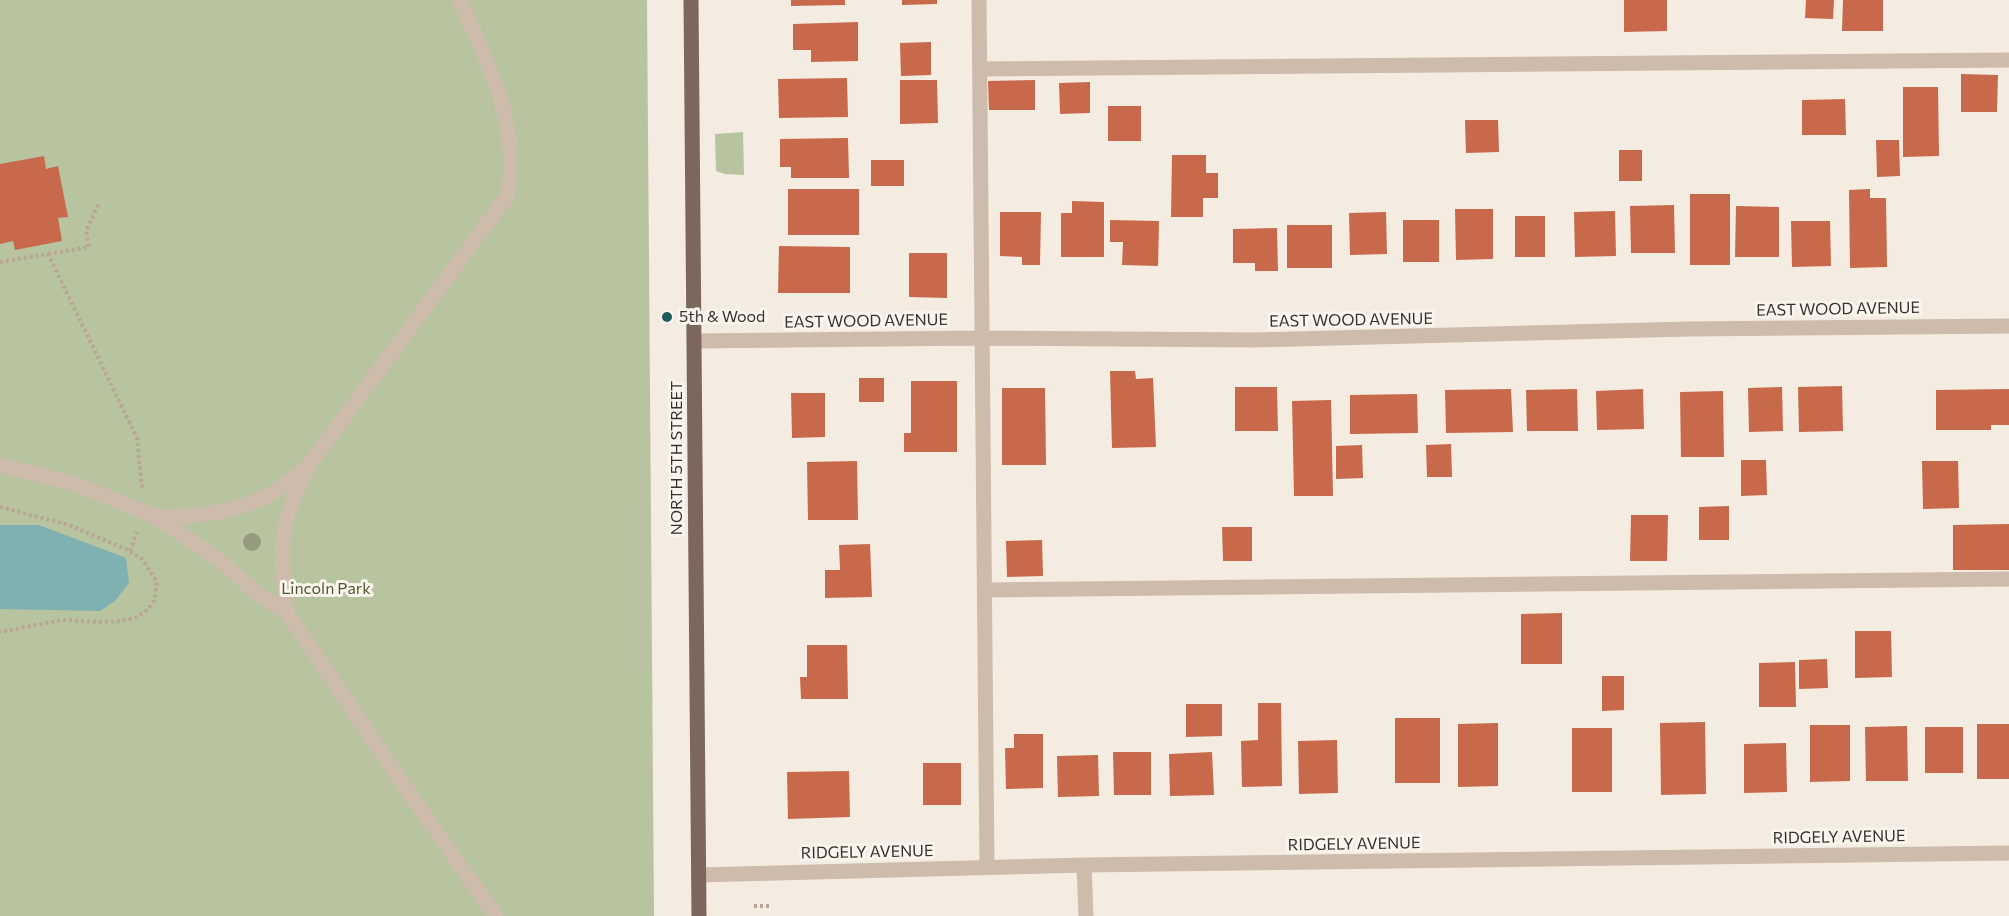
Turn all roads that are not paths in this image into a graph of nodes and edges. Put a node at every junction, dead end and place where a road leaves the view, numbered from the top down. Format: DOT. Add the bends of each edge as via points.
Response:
graph roads {
  1 [pos="460,0"];
  2 [pos="691,0"];
  3 [pos="979,0"];
  4 [pos="2009,60"];
  5 [pos="980,69"];
  6 [pos="2009,326"];
  7 [pos="982,338"];
  8 [pos="695,341"];
  9 [pos="0,465"];
  10 [pos="309,465"];
  11 [pos="156,517"];
  12 [pos="2009,579"];
  13 [pos="984,590"];
  14 [pos="288,614"];
  15 [pos="2009,853"];
  16 [pos="1084,865"];
  17 [pos="987,867"];
  18 [pos="699,875"];
  19 [pos="496,916"];
  20 [pos="699,916"];
  21 [pos="1086,916"];
  1 -- 10 [label="street" via="505,110 512,172 508,195"];
  2 -- 8 [label="main road, NORTH 5TH STREET"];
  3 -- 5 [label="street"];
  4 -- 5 [label="street"];
  5 -- 7 [label="street"];
  6 -- 7 [label="street, EAST WOOD AVENUE" via="1255,340"];
  7 -- 8 [label="street, EAST WOOD AVENUE"];
  7 -- 13 [label="street"];
  8 -- 18 [label="main road, NORTH 5TH STREET"];
  9 -- 11 [label="street" via="76,484"];
  10 -- 11 [label="street" via="274,492 235,509 196,517"];
  10 -- 14 [label="street" via="289,512 282,543"];
  11 -- 14 [label="street"];
  12 -- 13 [label="street"];
  13 -- 17 [label="street"];
  14 -- 19 [label="street"];
  15 -- 16 [label="street, RIDGELY AVENUE"];
  16 -- 17 [label="street, RIDGELY AVENUE"];
  16 -- 21 [label="street"];
  17 -- 18 [label="street, RIDGELY AVENUE"];
  18 -- 20 [label="main road, NORTH 5TH STREET"];
}
